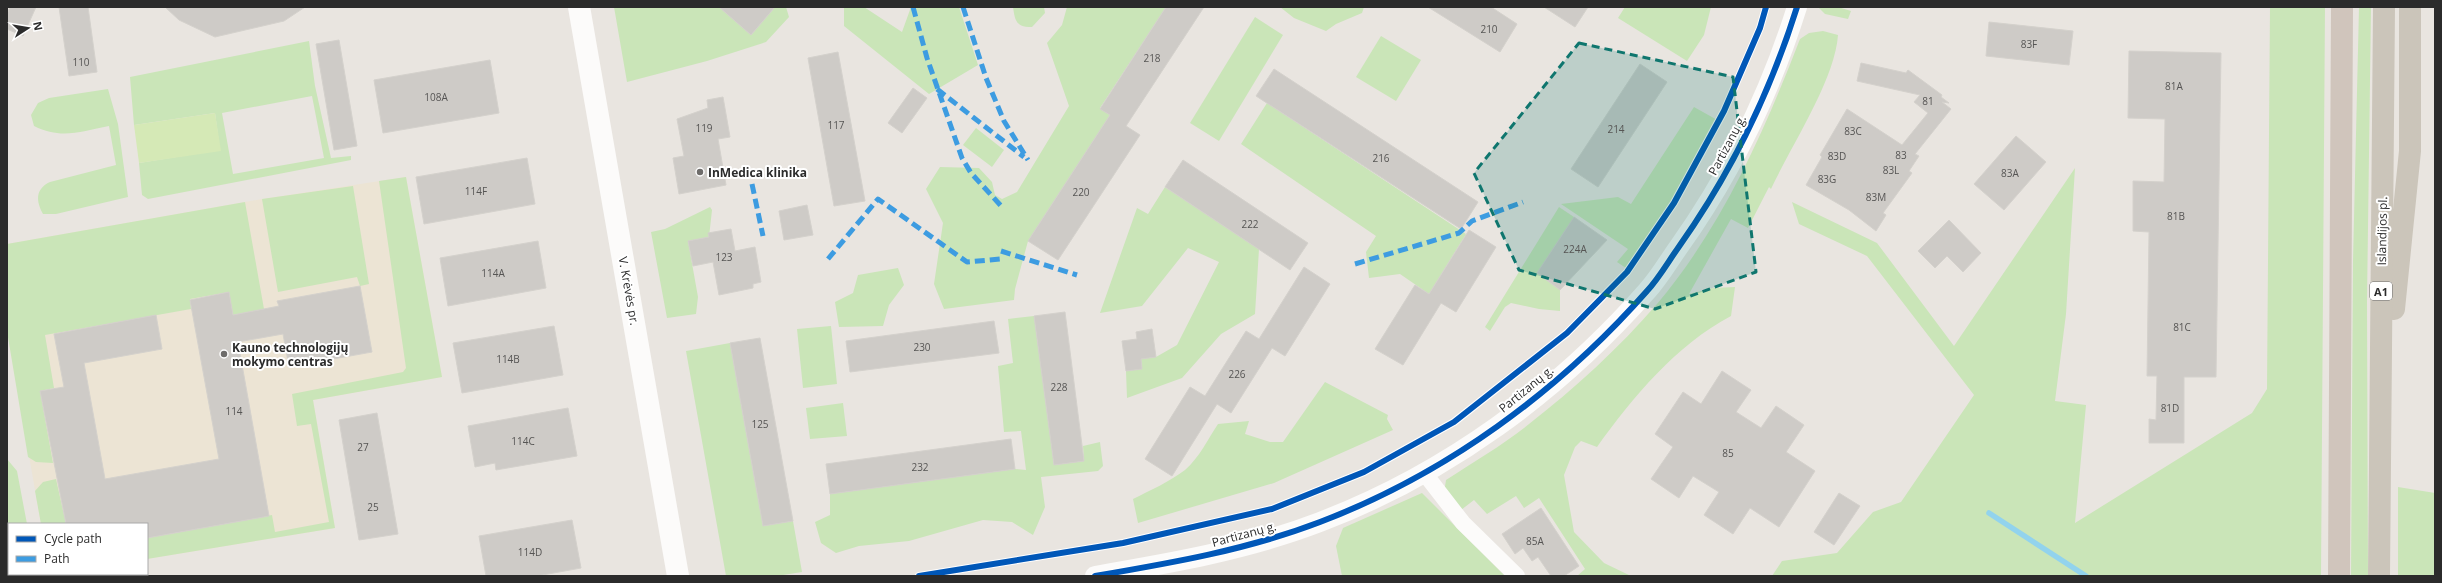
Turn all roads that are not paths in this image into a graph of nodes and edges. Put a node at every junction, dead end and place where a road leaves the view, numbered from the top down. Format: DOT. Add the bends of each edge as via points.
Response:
graph roads {
  1 [pos="578,7"];
  2 [pos="1796,7"];
  3 [pos="2342,7"];
  4 [pos="2384,7"];
  5 [pos="2410,7"];
  6 [pos="2380,444"];
  7 [pos="1425,474"];
  8 [pos="678,576"];
  9 [pos="1095,576"];
  10 [pos="1517,576"];
  11 [pos="2339,576"];
  12 [pos="2379,576"];
  1 -- 8 [label="main road, V. Krėvės pr."];
  2 -- 7 [label="street, Partizanų g." via="1752,123 1707,205 1648,290 1585,354 1541,392 1472,445"];
  3 -- 11 [label="highway"];
  4 -- 6 [label="highway, Islandijos pl. / A1"];
  5 -- 6 [label="highway" via="2410,151"];
  6 -- 12 [label="highway, Islandijos pl. / A1"];
  7 -- 9 [label="street, Partizanų g." via="1356,508 1265,541 1206,556"];
  7 -- 10 [label="street" via="1463,523"];
}
